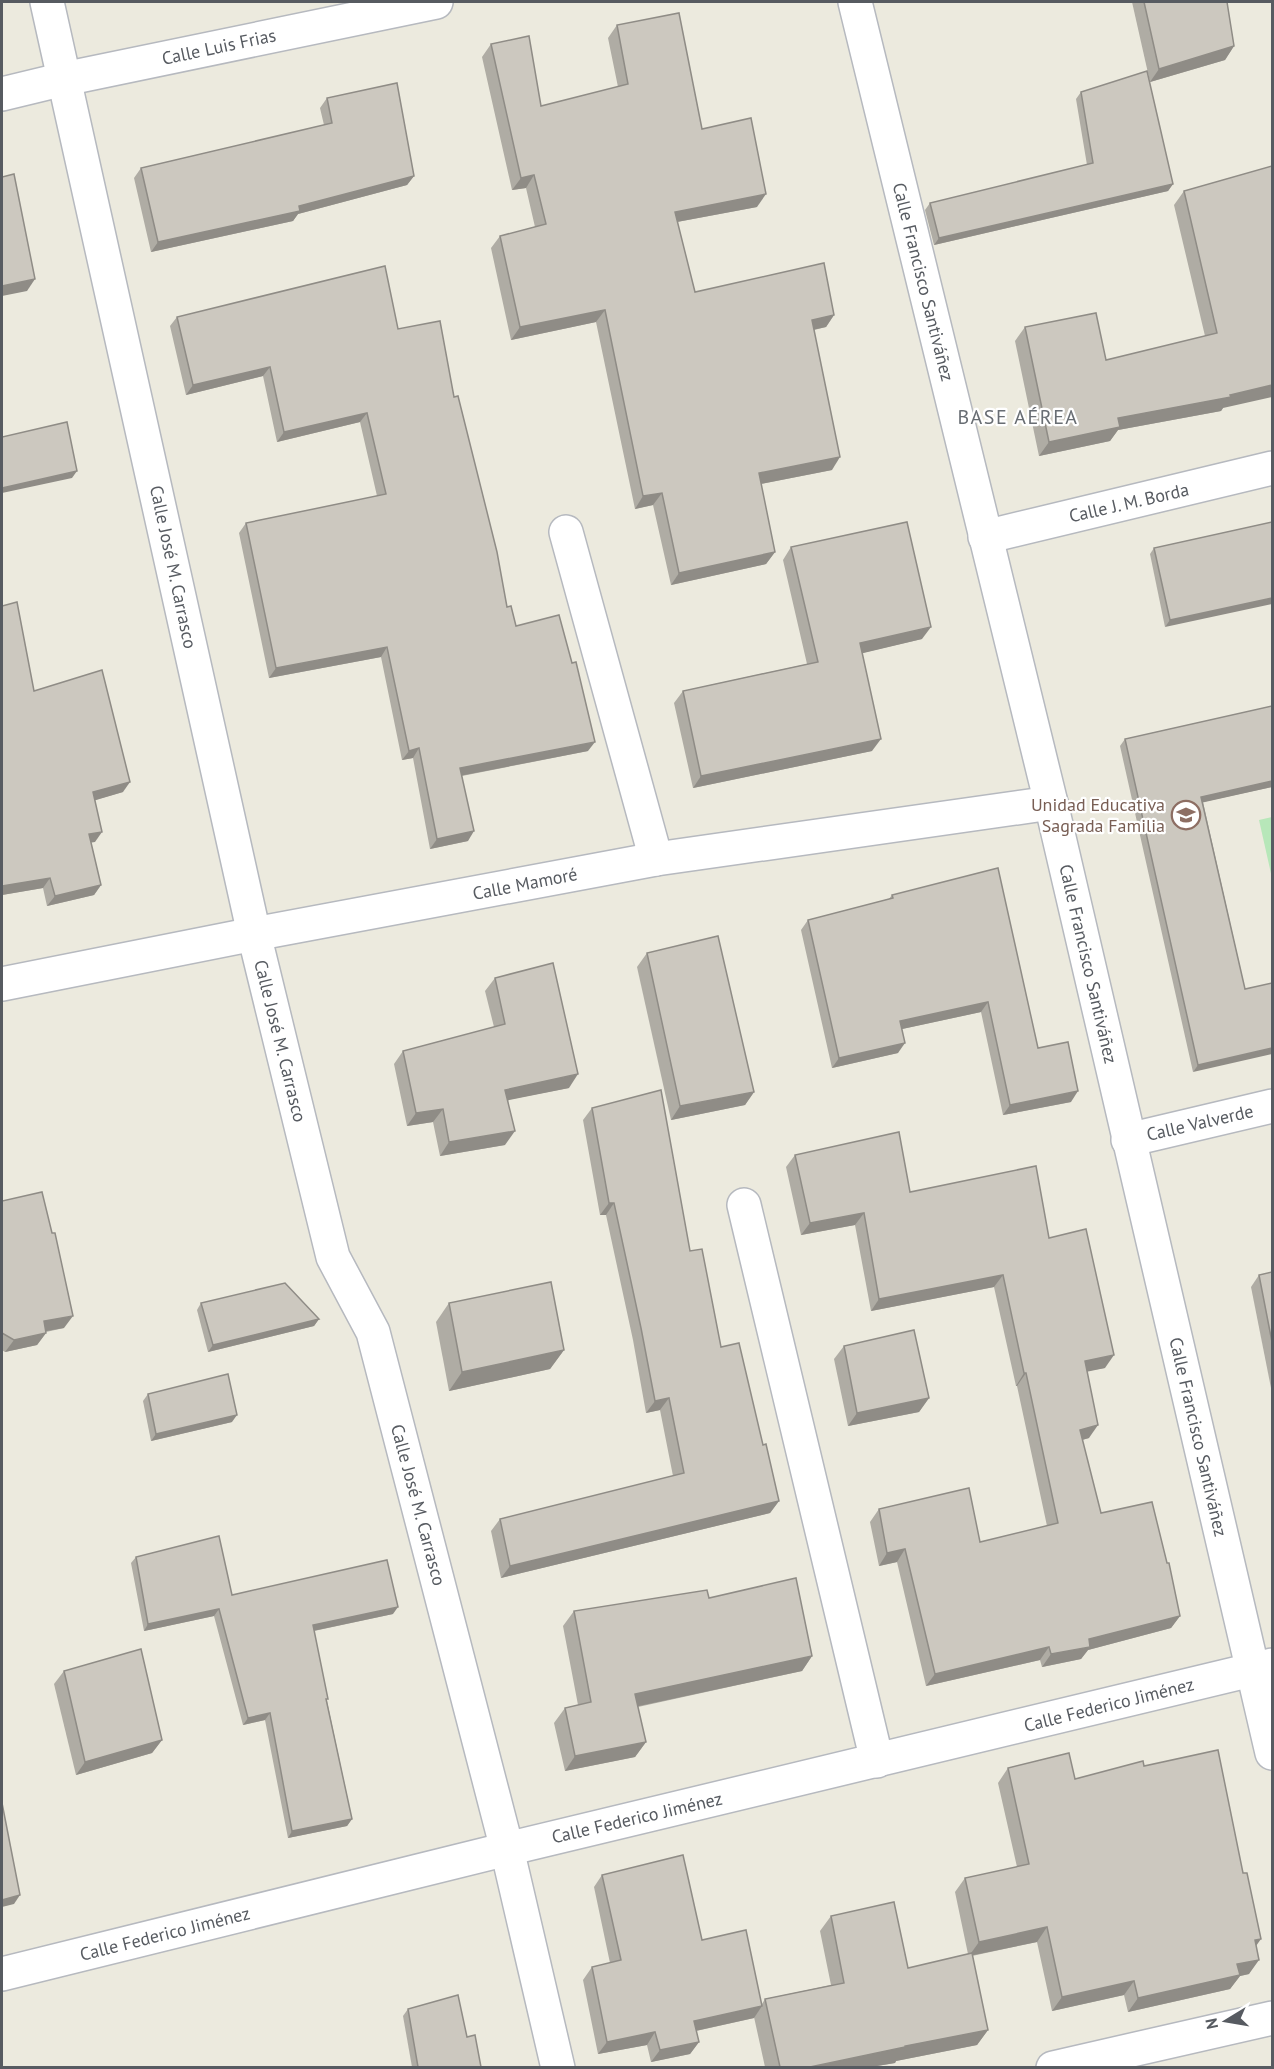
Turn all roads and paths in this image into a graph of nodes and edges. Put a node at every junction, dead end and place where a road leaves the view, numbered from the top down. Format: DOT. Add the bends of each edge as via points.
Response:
graph roads {
  1 [pos="46,2"];
  2 [pos="436,2"];
  3 [pos="855,2"];
  4 [pos="64,79"];
  5 [pos="2,94"];
  6 [pos="1272,468"];
  7 [pos="566,532"];
  8 [pos="985,537"];
  9 [pos="1051,802"];
  10 [pos="656,859"];
  11 [pos="254,934"];
  12 [pos="2,984"];
  13 [pos="1272,1106"];
  14 [pos="1128,1140"];
  15 [pos="744,1205"];
  16 [pos="1263,1668"];
  17 [pos="1272,1753"];
  18 [pos="877,1761"];
  19 [pos="507,1849"];
  20 [pos="2,1974"];
  21 [pos="1272,2018"];
  22 [pos="558,2067"];
  23 [pos="1053,2067"];
  1 -- 4 [label="street, Calle José M. Carrasco"];
  2 -- 4 [label="street, Calle Luis Frias"];
  3 -- 8 [label="street, Calle Francisco Santiváñez"];
  4 -- 5 [label="street, Calle Luis Frias"];
  4 -- 11 [label="street, Calle José M. Carrasco"];
  6 -- 8 [label="street, Calle J. M. Borda"];
  7 -- 10 [label="street"];
  8 -- 9 [label="street, Calle Francisco Santiváñez"];
  9 -- 10 [label="street, Calle Mamoré"];
  9 -- 14 [label="street, Calle Francisco Santiváñez"];
  10 -- 11 [label="street, Calle Mamoré"];
  11 -- 12 [label="street, Calle Mamoré"];
  11 -- 19 [label="street, Calle José M. Carrasco" via="333,1257 373,1332"];
  13 -- 14 [label="street, Calle Valverde"];
  14 -- 16 [label="street, Calle Francisco Santiváñez"];
  15 -- 18 [label="street"];
  16 -- 17 [label="street, Calle Francisco Santiváñez"];
  16 -- 18 [label="street, Calle Federico Jiménez"];
  18 -- 19 [label="street, Calle Federico Jiménez"];
  19 -- 20 [label="street, Calle Federico Jiménez"];
  19 -- 22 [label="street, Calle José M. Carrasco"];
  21 -- 23 [label="street"];
}
